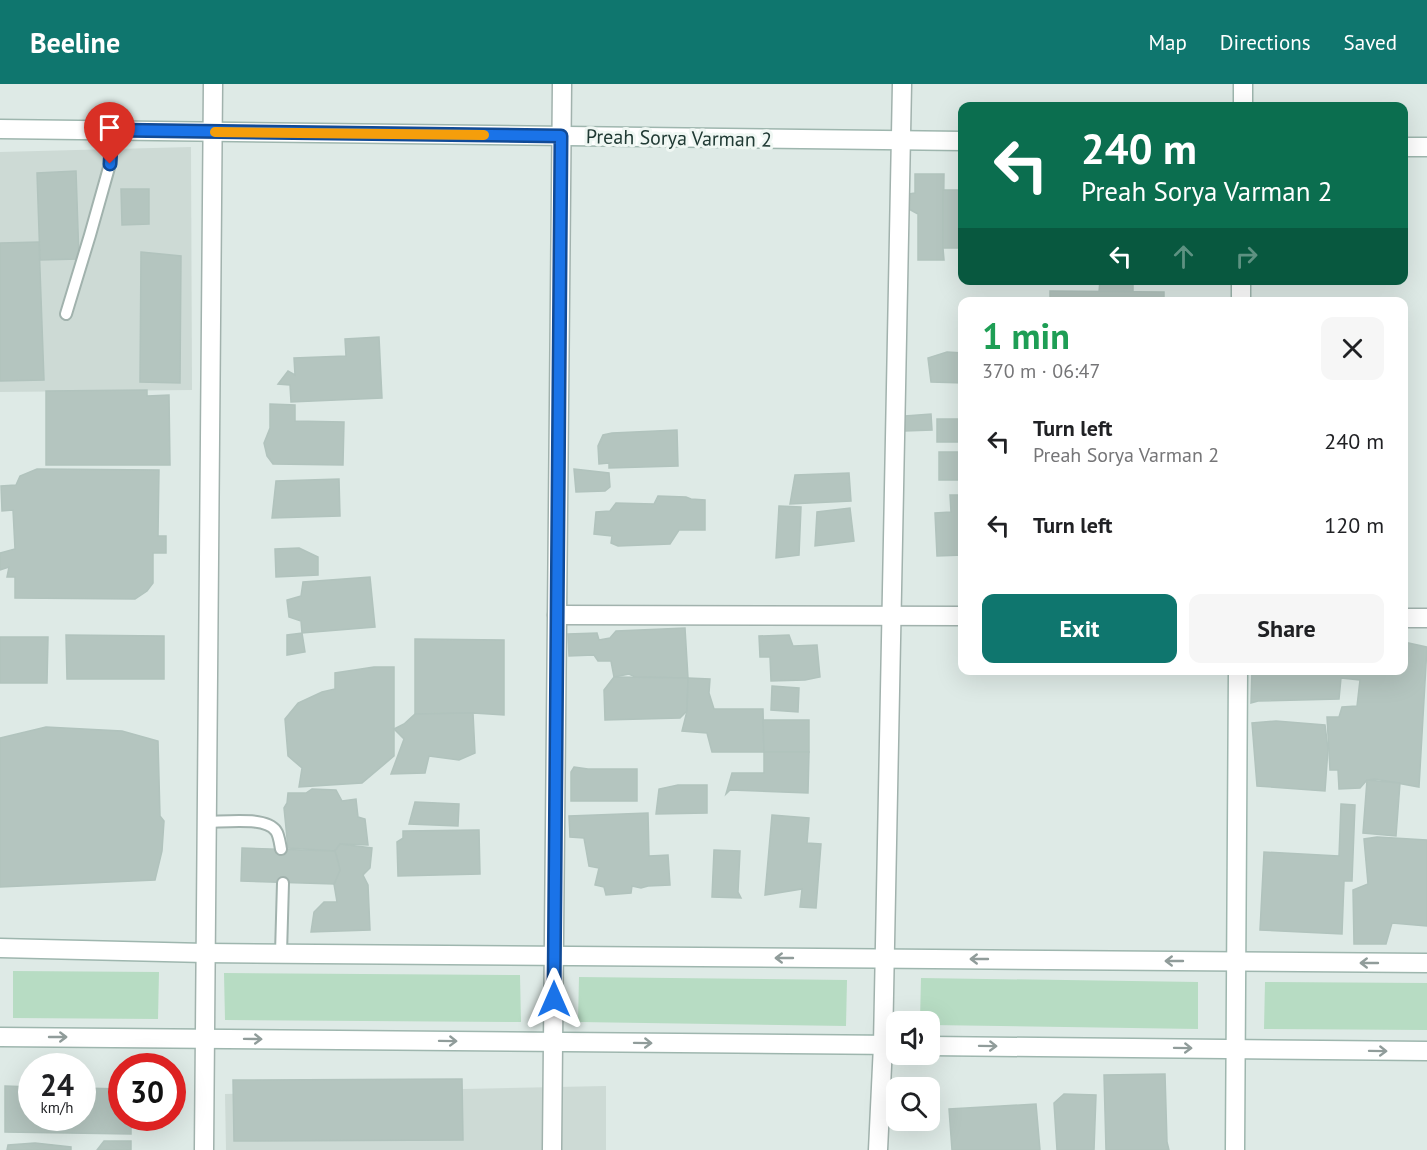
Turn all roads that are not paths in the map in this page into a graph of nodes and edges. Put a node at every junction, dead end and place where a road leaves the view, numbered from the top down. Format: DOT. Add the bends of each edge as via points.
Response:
graph roads {
  1 [pos="213,84"];
  2 [pos="562,84"];
  3 [pos="902,84"];
  4 [pos="1243,84"];
  5 [pos="1243,102"];
  6 [pos="0,129"];
  7 [pos="112,130"];
  8 [pos="213,132"];
  9 [pos="561,136"];
  10 [pos="901,140"];
  11 [pos="958,141"];
  12 [pos="1408,147"];
  13 [pos="1427,147"];
  14 [pos="66,314"];
  15 [pos="557,615"];
  16 [pos="892,616"];
  17 [pos="958,616"];
  18 [pos="1408,618"];
  19 [pos="1427,618"];
  20 [pos="1238,675"];
  21 [pos="206,822"];
  22 [pos="281,849"];
  23 [pos="283,883"];
  24 [pos="0,948"];
  25 [pos="205,953"];
  26 [pos="281,953"];
  27 [pos="554,956"];
  28 [pos="885,958"];
  29 [pos="1236,962"];
  30 [pos="1427,963"];
  31 [pos="888,1011"];
  32 [pos="0,1037"];
  33 [pos="205,1038"];
  34 [pos="553,1042"];
  35 [pos="886,1045"];
  36 [pos="940,1046"];
  37 [pos="1236,1049"];
  38 [pos="1427,1051"];
  39 [pos="888,1065"];
  40 [pos="204,1150"];
  41 [pos="552,1150"];
  42 [pos="878,1150"];
  43 [pos="1235,1150"];
  1 -- 8 [label="street"];
  2 -- 9 [label="street"];
  3 -- 10 [label="street"];
  4 -- 5 [label="street"];
  6 -- 7 [label="street, Preah Sorya Varman 2"];
  7 -- 8 [label="street, Preah Sorya Varman 2"];
  7 -- 14 [label="lane" via="110,164"];
  8 -- 9 [label="street, Preah Sorya Varman 2"];
  8 -- 21 [label="street"];
  9 -- 10 [label="street, Preah Sorya Varman 2"];
  9 -- 15 [label="street"];
  10 -- 11 [label="street, Preah Sorya Varman 2"];
  10 -- 16 [label="street"];
  12 -- 13 [label="street"];
  15 -- 16 [label="street"];
  15 -- 27 [label="street"];
  16 -- 17 [label="street"];
  16 -- 28 [label="street"];
  18 -- 19 [label="street"];
  20 -- 29 [label="street"];
  21 -- 22 [label="lane" via="259,821 276,831"];
  21 -- 25 [label="street"];
  23 -- 26 [label="lane"];
  24 -- 25 [label="street"];
  25 -- 26 [label="street"];
  25 -- 33 [label="street"];
  26 -- 27 [label="street"];
  28 -- 27 [label="street, one-way"];
  27 -- 34 [label="street"];
  29 -- 28 [label="street, one-way"];
  28 -- 31 [label="street"];
  30 -- 29 [label="street, one-way"];
  29 -- 37 [label="street"];
  32 -- 33 [label="street, one-way"];
  33 -- 34 [label="street, one-way"];
  33 -- 40 [label="street"];
  34 -- 35 [label="street, one-way"];
  34 -- 41 [label="street"];
  36 -- 37 [label="street, one-way"];
  37 -- 38 [label="street, one-way"];
  37 -- 43 [label="street"];
  39 -- 42 [label="street"];
}
